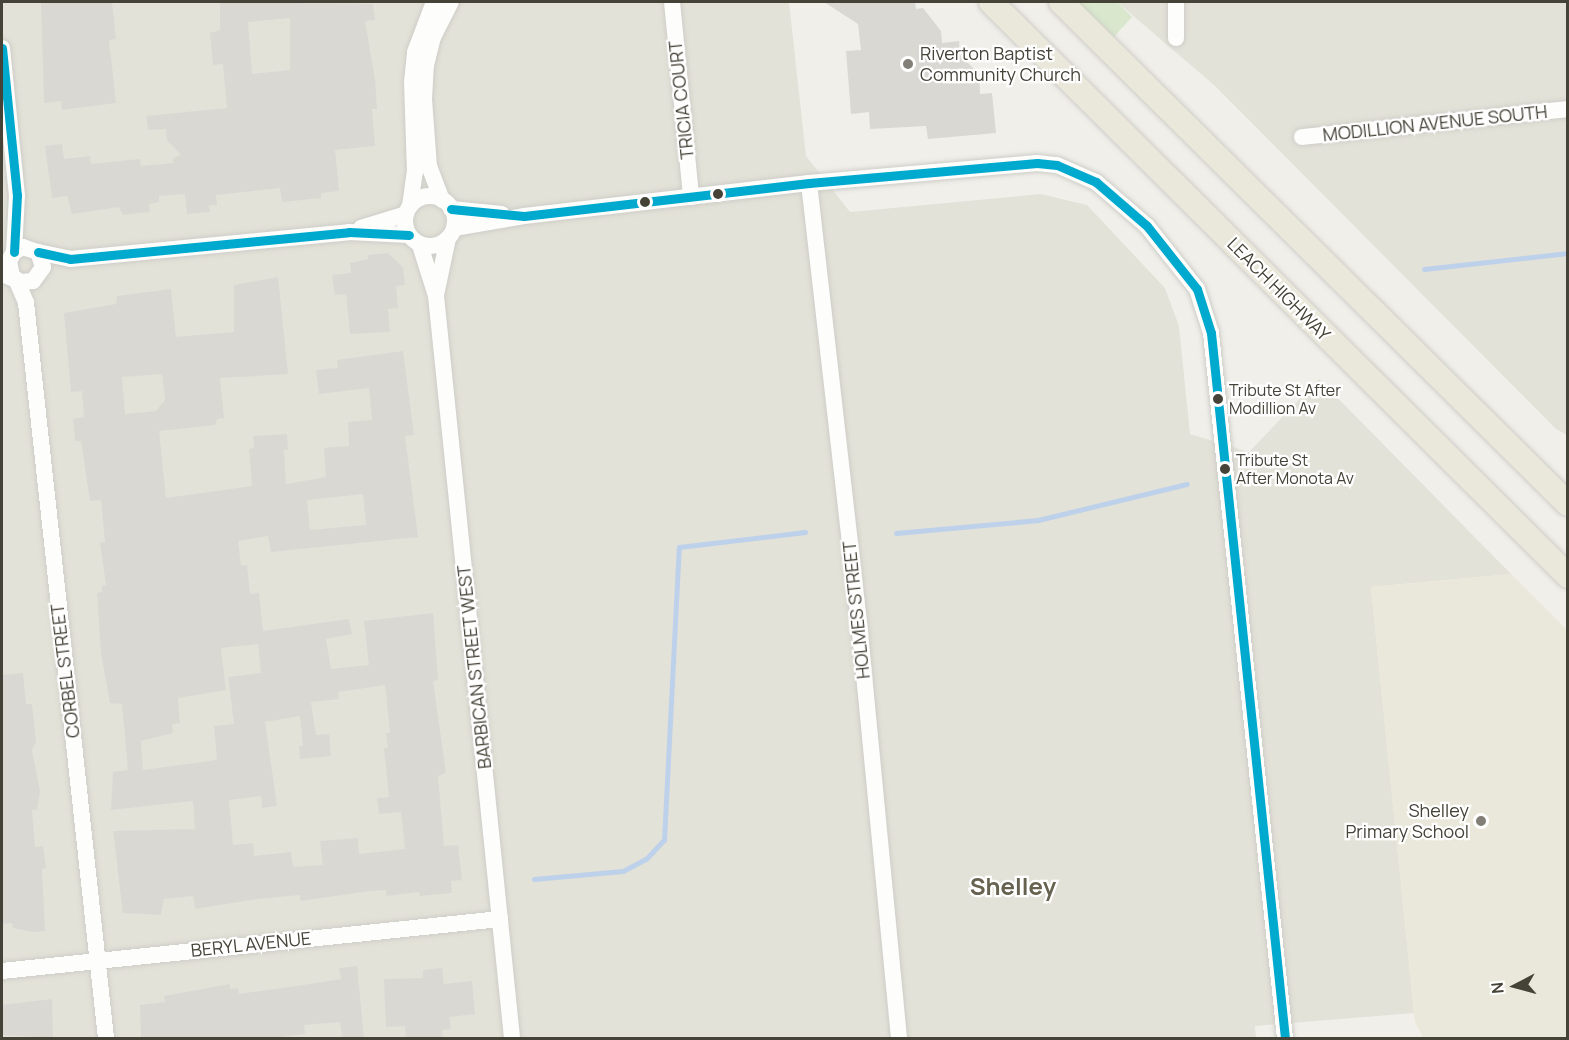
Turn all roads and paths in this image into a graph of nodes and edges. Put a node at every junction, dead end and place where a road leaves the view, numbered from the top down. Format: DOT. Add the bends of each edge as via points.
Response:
graph roads {
  1 [pos="672,2"];
  2 [pos="991,2"];
  3 [pos="1061,2"];
  4 [pos="1176,2"];
  5 [pos="439,3"];
  6 [pos="1176,38"];
  7 [pos="2,48"];
  8 [pos="1568,110"];
  9 [pos="1302,137"];
  10 [pos="810,183"];
  11 [pos="17,195"];
  12 [pos="691,197"];
  13 [pos="447,204"];
  14 [pos="408,210"];
  15 [pos="524,216"];
  16 [pos="349,232"];
  17 [pos="451,233"];
  18 [pos="415,240"];
  19 [pos="36,250"];
  20 [pos="70,259"];
  21 [pos="9,267"];
  22 [pos="40,275"];
  23 [pos="436,296"];
  24 [pos="27,303"];
  25 [pos="1568,504"];
  26 [pos="1568,576"];
  27 [pos="500,919"];
  28 [pos="99,961"];
  29 [pos="2,971"];
  30 [pos="106,1038"];
  31 [pos="512,1038"];
  32 [pos="899,1038"];
  33 [pos="1285,1038"];
  1 -- 12 [label="street, TRICIA COURT"];
  2 -- 26 [label="highway, LEACH HIGHWAY"];
  3 -- 25 [label="highway"];
  4 -- 6 [label="street"];
  5 -- 13 [label="street, BARBICAN STREET WEST" via="426,65 424,100 429,166"];
  5 -- 14 [label="street, BARBICAN STREET WEST" via="415,52 412,82 416,161"];
  7 -- 11 [label="street, CORBEL STREET"];
  8 -- 9 [label="street, MODILLION AVENUE SOUTH"];
  10 -- 12 [label="street"];
  10 -- 32 [label="street, HOLMES STREET" via="860,633"];
  10 -- 33 [label="street" via="1037,163 1084,176 1109,191 1147,226 1187,273 1209,319"];
  11 -- 19 [label="street, CORBEL STREET"];
  11 -- 21 [label="street, CORBEL STREET"];
  12 -- 15 [label="street"];
  13 -- 14 [label="street" via="429,196"];
  13 -- 15 [label="street"];
  13 -- 17 [label="street, BARBICAN STREET WEST"];
  14 -- 16 [label="street"];
  14 -- 18 [label="street, BARBICAN STREET WEST"];
  15 -- 17 [label="street"];
  16 -- 18 [label="street"];
  16 -- 20 [label="street"];
  17 -- 18 [label="street" via="436,246"];
  17 -- 23 [label="street, BARBICAN STREET WEST"];
  18 -- 23 [label="street, BARBICAN STREET WEST"];
  19 -- 20 [label="street"];
  19 -- 21 [label="street" via="23,247"];
  19 -- 22 [label="street" via="43,262"];
  20 -- 22 [label="street"];
  21 -- 22 [label="street" via="27,282"];
  21 -- 24 [label="street, CORBEL STREET"];
  22 -- 24 [label="street, CORBEL STREET"];
  23 -- 27 [label="street, BARBICAN STREET WEST"];
  24 -- 28 [label="street, CORBEL STREET"];
  27 -- 28 [label="street, BERYL AVENUE"];
  27 -- 31 [label="street, BARBICAN STREET WEST"];
  28 -- 29 [label="street, BERYL AVENUE"];
  28 -- 30 [label="street, CORBEL STREET"];
}
